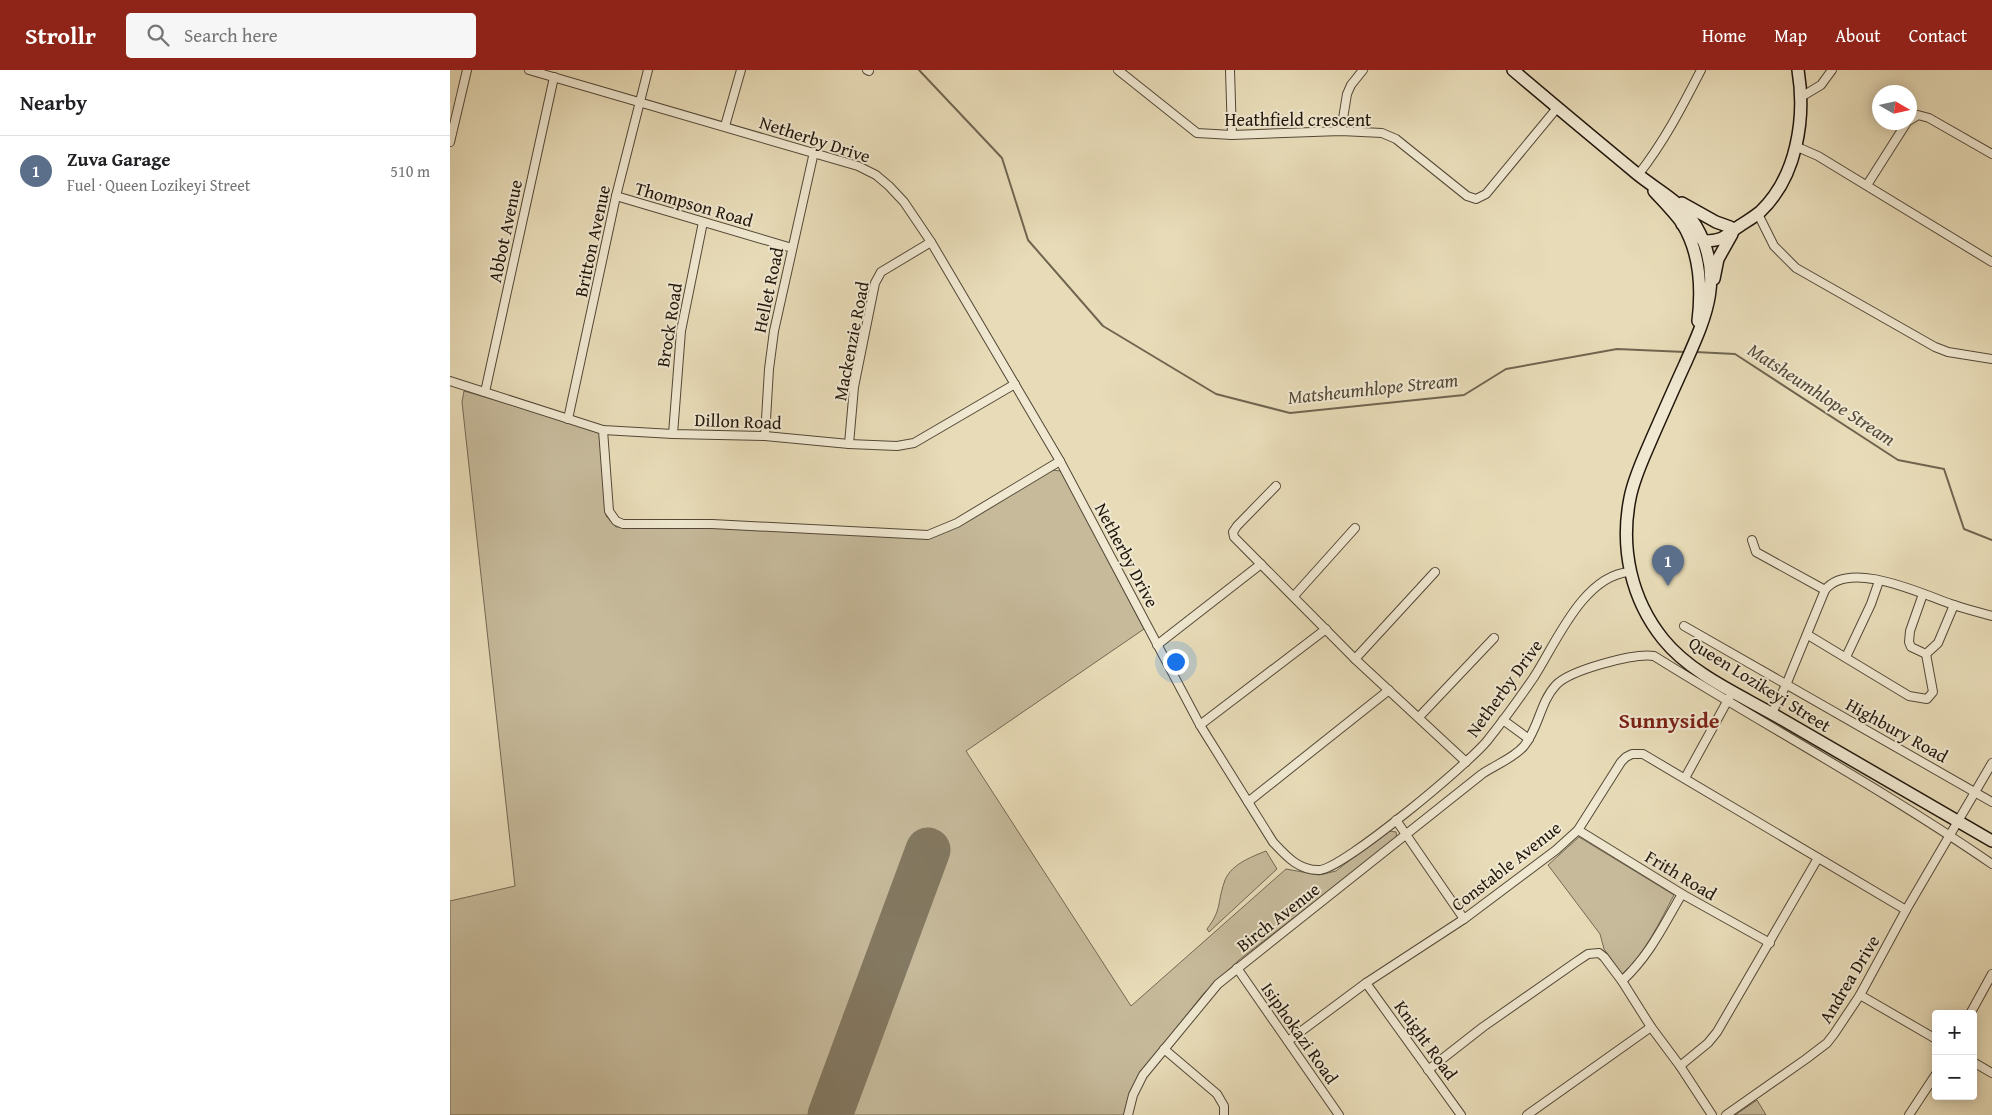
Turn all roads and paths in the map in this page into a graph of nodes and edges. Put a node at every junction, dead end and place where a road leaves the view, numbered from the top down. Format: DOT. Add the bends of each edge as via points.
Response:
graph roads {
  1 [pos="467,70"];
  2 [pos="529,70"];
  3 [pos="648,70"];
  4 [pos="740,70"];
  5 [pos="1118,70"];
  6 [pos="1230,70"];
  7 [pos="1363,70"];
  8 [pos="1513,70"];
  9 [pos="1701,70"];
  10 [pos="1798,70"];
  11 [pos="1832,70"];
  12 [pos="550,74"];
  13 [pos="1801,97"];
  14 [pos="639,101"];
  15 [pos="1557,108"];
  16 [pos="1917,116"];
  17 [pos="725,126"];
  18 [pos="1902,130"];
  19 [pos="1341,131"];
  20 [pos="1232,135"];
  21 [pos="450,142"];
  22 [pos="1795,146"];
  23 [pos="814,152"];
  24 [pos="1992,154"];
  25 [pos="1641,177"];
  26 [pos="1866,185"];
  27 [pos="616,196"];
  28 [pos="1670,196"];
  29 [pos="1758,214"];
  30 [pos="702,222"];
  31 [pos="1682,224"];
  32 [pos="1734,229"];
  33 [pos="1704,241"];
  34 [pos="931,242"];
  35 [pos="792,248"];
  36 [pos="1992,262"];
  37 [pos="1697,265"];
  38 [pos="1711,292"];
  39 [pos="1696,339"];
  40 [pos="1992,359"];
  41 [pos="450,382"];
  42 [pos="1015,384"];
  43 [pos="485,392"];
  44 [pos="568,419"];
  45 [pos="603,430"];
  46 [pos="672,434"];
  47 [pos="765,436"];
  48 [pos="849,444"];
  49 [pos="1060,461"];
  50 [pos="1276,486"];
  51 [pos="1355,528"];
  52 [pos="1752,540"];
  53 [pos="1260,564"];
  54 [pos="1435,572"];
  55 [pos="1629,572"];
  56 [pos="1879,580"];
  57 [pos="1825,590"];
  58 [pos="1923,594"];
  59 [pos="1294,596"];
  60 [pos="1954,605"];
  61 [pos="1992,616"];
  62 [pos="1684,626"];
  63 [pos="1326,629"];
  64 [pos="1808,635"];
  65 [pos="1494,638"];
  66 [pos="1157,644"];
  67 [pos="1926,654"];
  68 [pos="1846,657"];
  69 [pos="1355,659"];
  70 [pos="1786,685"];
  71 [pos="1389,690"];
  72 [pos="1730,697"];
  73 [pos="1772,714"];
  74 [pos="1419,717"];
  75 [pos="1503,720"];
  76 [pos="1200,725"];
  77 [pos="1529,739"];
  78 [pos="1466,762"];
  79 [pos="1992,763"];
  80 [pos="1685,778"];
  81 [pos="1975,791"];
  82 [pos="1248,802"];
  83 [pos="1992,802"];
  84 [pos="1396,820"];
  85 [pos="1957,821"];
  86 [pos="1578,830"];
  87 [pos="1406,835"];
  88 [pos="1949,835"];
  89 [pos="1992,841"];
  90 [pos="1818,858"];
  91 [pos="1992,864"];
  92 [pos="1682,894"];
  93 [pos="1906,910"];
  94 [pos="1464,919"];
  95 [pos="1770,943"];
  96 [pos="1237,968"];
  97 [pos="1992,974"];
  98 [pos="1622,981"];
  99 [pos="1366,983"];
  100 [pos="1860,995"];
  101 [pos="1972,1010"];
  102 [pos="1651,1027"];
  103 [pos="1932,1037"];
  104 [pos="1288,1041"];
  105 [pos="1164,1049"];
  106 [pos="1977,1064"];
  107 [pos="1680,1066"];
  108 [pos="1428,1070"];
  109 [pos="1992,1073"];
  110 [pos="1932,1080"];
  111 [pos="1128,1115"];
  112 [pos="1224,1115"];
  113 [pos="1338,1115"];
  114 [pos="1461,1115"];
  115 [pos="1527,1115"];
  116 [pos="1712,1115"];
  117 [pos="1726,1115"];
  118 [pos="1909,1115"];
  1 -- 21 [label="street"];
  2 -- 12 [label="street, Netherby Drive"];
  3 -- 14 [label="street, Britton Avenue"];
  4 -- 17 [label="street"];
  5 -- 20 [label="street, Heathfield crescent" via="1197,133"];
  6 -- 20 [label="street"];
  7 -- 19 [label="street" via="1350,85"];
  8 -- 15 [label="main road, Queen Lozikeyi Street"];
  9 -- 25 [label="street"];
  10 -- 13 [label="main road"];
  11 -- 13 [label="street" via="1821,85"];
  12 -- 14 [label="street, Netherby Drive"];
  12 -- 43 [label="street, Abbot Avenue"];
  13 -- 22 [label="main road"];
  14 -- 17 [label="street, Netherby Drive"];
  14 -- 27 [label="street, Britton Avenue"];
  15 -- 19 [label="street, Heathfield crescent" via="1486,194 1476,198 1467,196 1389,135"];
  15 -- 25 [label="main road, Queen Lozikeyi Street"];
  16 -- 24 [label="street" via="1929,118"];
  17 -- 23 [label="street, Netherby Drive"];
  18 -- 26 [label="street"];
  19 -- 20 [label="street, Heathfield crescent"];
  22 -- 26 [label="street"];
  22 -- 29 [label="main road" via="1785,177"];
  23 -- 34 [label="street, Netherby Drive" via="876,175 904,202"];
  23 -- 35 [label="street, Hellet Road"];
  25 -- 28 [label="main road, Queen Lozikeyi Street"];
  25 -- 31 [label="main road, Queen Lozikeyi Street"];
  26 -- 36 [label="street"];
  27 -- 30 [label="street, Thompson Road"];
  27 -- 44 [label="street, Britton Avenue"];
  28 -- 32 [label="main road"];
  28 -- 33 [label="main road, Queen Lozikeyi Street" via="1685,211"];
  29 -- 32 [label="main road"];
  29 -- 40 [label="street" via="1774,246 1796,268 1935,347"];
  30 -- 35 [label="street, Thompson Road"];
  30 -- 46 [label="street, Brock Road" via="681,331"];
  31 -- 33 [label="main road"];
  31 -- 37 [label="main road, Queen Lozikeyi Street"];
  32 -- 33 [label="main road" via="1717,240"];
  32 -- 38 [label="main road" via="1718,259"];
  33 -- 37 [label="main road"];
  33 -- 38 [label="main road, Queen Lozikeyi Street"];
  34 -- 42 [label="street, Netherby Drive"];
  34 -- 48 [label="street, Mackenzie Road" via="881,272 875,283 854,387"];
  35 -- 47 [label="street, Hellet Road" via="774,331"];
  37 -- 39 [label="main road, Queen Lozikeyi Street" via="1700,302"];
  38 -- 39 [label="main road, Queen Lozikeyi Street"];
  39 -- 55 [label="main road, Queen Lozikeyi Street" via="1648,448 1630,498 1626,542"];
  41 -- 43 [label="street, Dillon Road"];
  42 -- 48 [label="street, Dillon Road" via="910,445"];
  42 -- 49 [label="street, Netherby Drive"];
  43 -- 44 [label="street, Dillon Road"];
  44 -- 45 [label="street, Dillon Road"];
  45 -- 46 [label="street, Dillon Road"];
  45 -- 49 [label="street" via="609,512 623,524 749,525 928,535 958,523"];
  46 -- 47 [label="street, Dillon Road"];
  47 -- 48 [label="street, Dillon Road"];
  49 -- 66 [label="street, Netherby Drive"];
  50 -- 53 [label="street" via="1237,526 1233,535"];
  51 -- 59 [label="street"];
  52 -- 57 [label="street" via="1756,552"];
  53 -- 59 [label="street"];
  53 -- 66 [label="street"];
  54 -- 69 [label="street"];
  55 -- 72 [label="main road, Queen Lozikeyi Street" via="1643,608 1664,640"];
  55 -- 75 [label="street, Netherby Drive" via="1620,572 1582,600"];
  56 -- 57 [label="street" via="1847,578 1830,583"];
  56 -- 58 [label="street"];
  56 -- 68 [label="street"];
  57 -- 64 [label="street"];
  58 -- 60 [label="street"];
  58 -- 67 [label="street" via="1909,642 1915,650"];
  59 -- 63 [label="street"];
  60 -- 61 [label="street"];
  60 -- 67 [label="street" via="1938,643"];
  62 -- 70 [label="street, Highbury Road"];
  63 -- 69 [label="street"];
  63 -- 76 [label="street"];
  64 -- 68 [label="street"];
  64 -- 70 [label="street"];
  65 -- 74 [label="street"];
  66 -- 76 [label="street, Netherby Drive"];
  67 -- 68 [label="street" via="1933,687 1927,699 1910,696"];
  69 -- 71 [label="street"];
  70 -- 73 [label="street"];
  70 -- 81 [label="street, Highbury Road"];
  71 -- 74 [label="street"];
  71 -- 82 [label="street"];
  72 -- 73 [label="main road, Queen Lozikeyi Street"];
  72 -- 77 [label="street, Birch Avenue" via="1654,656 1633,656 1577,672 1556,685"];
  72 -- 80 [label="street"];
  72 -- 88 [label="street, Birch Avenue"];
  73 -- 85 [label="main road, Queen Lozikeyi Street"];
  74 -- 78 [label="street"];
  75 -- 77 [label="street"];
  75 -- 78 [label="street, Netherby Drive"];
  76 -- 82 [label="street, Netherby Drive"];
  77 -- 87 [label="street, Birch Avenue" via="1514,755 1482,774"];
  78 -- 84 [label="street, Netherby Drive"];
  79 -- 81 [label="street, Andrea Drive"];
  80 -- 86 [label="street, Constable Avenue" via="1643,754 1626,757"];
  80 -- 90 [label="street, Constable Avenue"];
  81 -- 83 [label="street, Highbury Road"];
  81 -- 85 [label="street, Andrea Drive"];
  82 -- 84 [label="street, Netherby Drive" via="1285,855 1297,865 1312,870 1339,862"];
  84 -- 87 [label="street"];
  85 -- 88 [label="street, Andrea Drive"];
  85 -- 89 [label="main road, Queen Lozikeyi Street"];
  86 -- 92 [label="street, Frith Road"];
  86 -- 94 [label="street, Constable Avenue"];
  87 -- 94 [label="street"];
  87 -- 96 [label="street, Birch Avenue"];
  88 -- 91 [label="street, Birch Avenue"];
  88 -- 93 [label="street, Andrea Drive"];
  90 -- 93 [label="street, Constable Avenue"];
  90 -- 95 [label="street"];
  92 -- 95 [label="street, Frith Road"];
  92 -- 98 [label="street" via="1639,965"];
  93 -- 100 [label="street, Andrea Drive"];
  94 -- 99 [label="street, Constable Avenue"];
  95 -- 107 [label="street" via="1708,1043"];
  96 -- 104 [label="street, Isiphokazi Road"];
  96 -- 105 [label="street, Birch Avenue" via="1218,984"];
  97 -- 101 [label="street"];
  98 -- 102 [label="street"];
  98 -- 108 [label="street" via="1599,953 1588,954"];
  99 -- 104 [label="street, Constable Avenue"];
  99 -- 108 [label="street, Knight Road"];
  100 -- 103 [label="street"];
  100 -- 117 [label="street, Andrea Drive" via="1826,1043"];
  102 -- 107 [label="street"];
  102 -- 115 [label="street"];
  104 -- 113 [label="street, Isiphokazi Road"];
  105 -- 111 [label="street, Birch Avenue" via="1137,1085"];
  105 -- 112 [label="street" via="1217,1094 1224,1106"];
  106 -- 109 [label="street"];
  107 -- 116 [label="street"];
  108 -- 114 [label="street, Knight Road"];
  110 -- 118 [label="street"];
}
